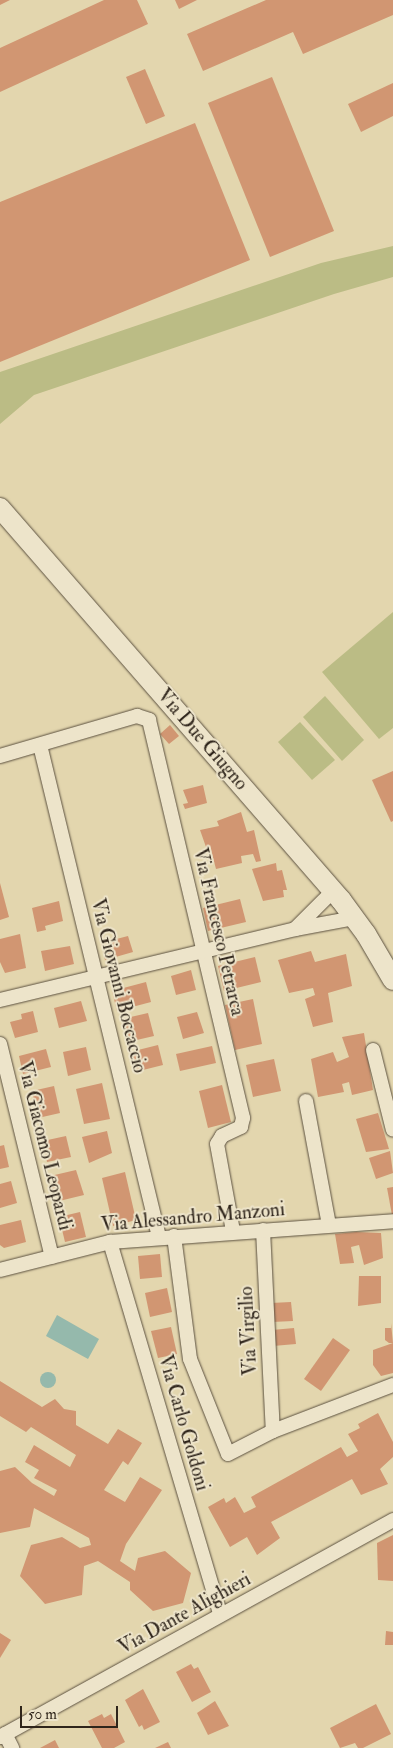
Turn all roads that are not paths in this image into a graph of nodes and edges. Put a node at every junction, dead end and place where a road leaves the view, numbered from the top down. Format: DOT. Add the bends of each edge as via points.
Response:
graph roads {
  1 [pos="0,508"];
  2 [pos="40,745"];
  3 [pos="0,756"];
  4 [pos="333,890"];
  5 [pos="354,918"];
  6 [pos="295,929"];
  7 [pos="203,951"];
  8 [pos="96,977"];
  9 [pos="393,980"];
  10 [pos="0,1000"];
  11 [pos="0,1044"];
  12 [pos="373,1050"];
  13 [pos="306,1101"];
  14 [pos="393,1130"];
  15 [pos="393,1221"];
  16 [pos="329,1225"];
  17 [pos="263,1230"];
  18 [pos="233,1231"];
  19 [pos="174,1236"];
  20 [pos="159,1237"];
  21 [pos="110,1242"];
  22 [pos="52,1257"];
  23 [pos="0,1270"];
  24 [pos="393,1385"];
  25 [pos="273,1431"];
  26 [pos="392,1522"];
  27 [pos="220,1614"];
  28 [pos="2,1735"];
  29 [pos="12,1748"];
  1 -- 4 [label="main road, Via Due Giugno"];
  2 -- 3 [label="street"];
  2 -- 7 [label="street, Via Francesco Petrarca" via="137,716 146,717 151,724"];
  2 -- 8 [label="street, Via Giovanni Boccaccio"];
  4 -- 5 [label="main road, Via Due Giugno"];
  4 -- 6 [label="street"];
  5 -- 6 [label="street"];
  5 -- 9 [label="main road, Via Due Giugno"];
  6 -- 7 [label="street"];
  7 -- 8 [label="street"];
  7 -- 18 [label="street, Via Francesco Petrarca" via="243,1118 241,1127 222,1136 217,1144"];
  8 -- 10 [label="street"];
  8 -- 20 [label="street, Via Giovanni Boccaccio"];
  11 -- 22 [label="street, Via Giacomo Leopardi"];
  12 -- 14 [label="street"];
  13 -- 16 [label="street"];
  15 -- 16 [label="street, Via Alessandro Manzoni"];
  16 -- 17 [label="street, Via Alessandro Manzoni"];
  17 -- 18 [label="street, Via Alessandro Manzoni"];
  17 -- 25 [label="street, Via Virgilio"];
  18 -- 19 [label="street, Via Alessandro Manzoni"];
  19 -- 20 [label="street, Via Alessandro Manzoni"];
  19 -- 25 [label="street" via="190,1359 228,1454"];
  20 -- 21 [label="street, Via Alessandro Manzoni"];
  21 -- 22 [label="street, Via Alessandro Manzoni"];
  21 -- 27 [label="street, Via Carlo Goldoni"];
  22 -- 23 [label="street, Via Alessandro Manzoni"];
  24 -- 25 [label="street"];
  26 -- 27 [label="street, Via Dante Alighieri"];
  27 -- 28 [label="street, Via Dante Alighieri"];
  28 -- 29 [label="street"];
}
